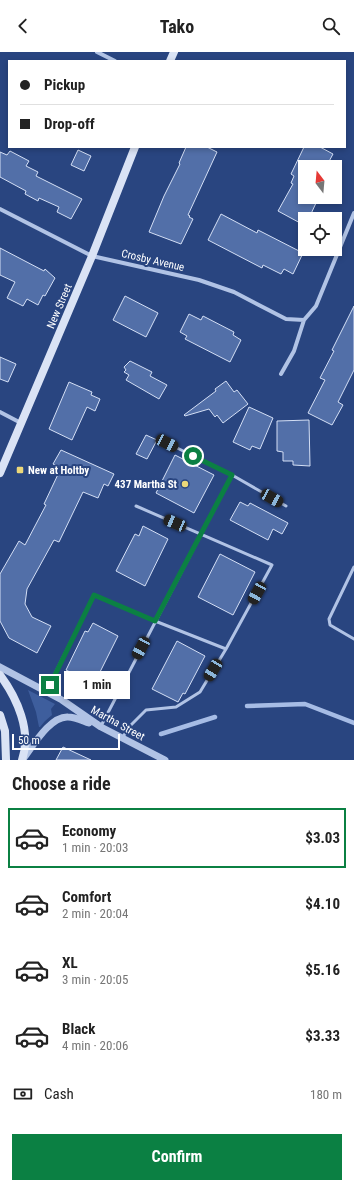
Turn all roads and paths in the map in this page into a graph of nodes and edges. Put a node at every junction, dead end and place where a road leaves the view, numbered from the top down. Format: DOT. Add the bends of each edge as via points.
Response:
graph roads {
  1 [pos="97,52"];
  2 [pos="113,60"];
  3 [pos="136,148"];
  4 [pos="0,209"];
  5 [pos="354,213"];
  6 [pos="92,256"];
  7 [pos="304,320"];
  8 [pos="281,374"];
  9 [pos="0,412"];
  10 [pos="21,423"];
  11 [pos="167,443"];
  12 [pos="0,473"];
  13 [pos="232,475"];
  14 [pos="136,506"];
  15 [pos="286,506"];
  16 [pos="201,534"];
  17 [pos="354,567"];
  18 [pos="155,621"];
  19 [pos="354,639"];
  20 [pos="226,649"];
  21 [pos="0,667"];
  22 [pos="0,675"];
  23 [pos="46,692"];
  24 [pos="0,715"];
  25 [pos="100,727"];
  26 [pos="122,738"];
  27 [pos="23,759"];
  28 [pos="6,760"];
  29 [pos="165,760"];
  1 -- 2 [label="street"];
  3 -- 6 [label="main road, New Street"];
  4 -- 6 [label="street, Crosby Avenue"];
  5 -- 7 [label="street" via="316,306"];
  6 -- 7 [label="street, Crosby Avenue" via="199,280 234,292 286,319"];
  6 -- 10 [label="main road, New Street"];
  7 -- 8 [label="street" via="294,351"];
  9 -- 10 [label="street"];
  10 -- 12 [label="main road, New Street"];
  11 -- 13 [label="lane"];
  13 -- 15 [label="lane"];
  13 -- 16 [label="lane"];
  14 -- 16 [label="lane"];
  16 -- 18 [label="lane"];
  16 -- 20 [label="lane" via="272,565"];
  17 -- 19 [label="lane" via="329,619 330,625"];
  18 -- 20 [label="lane"];
  18 -- 23 [label="lane" via="94,595"];
  18 -- 25 [label="lane"];
  20 -- 26 [label="lane" via="200,692 176,707 146,710"];
  21 -- 23 [label="street, Martha Street"];
  22 -- 27 [label="main road" via="14,697 22,722"];
  23 -- 25 [label="street, Martha Street"];
  24 -- 28 [label="main road"];
  25 -- 26 [label="street, Martha Street"];
  25 -- 27 [label="street" via="72,717 60,718 48,727"];
  26 -- 29 [label="street, Martha Street"];
}
